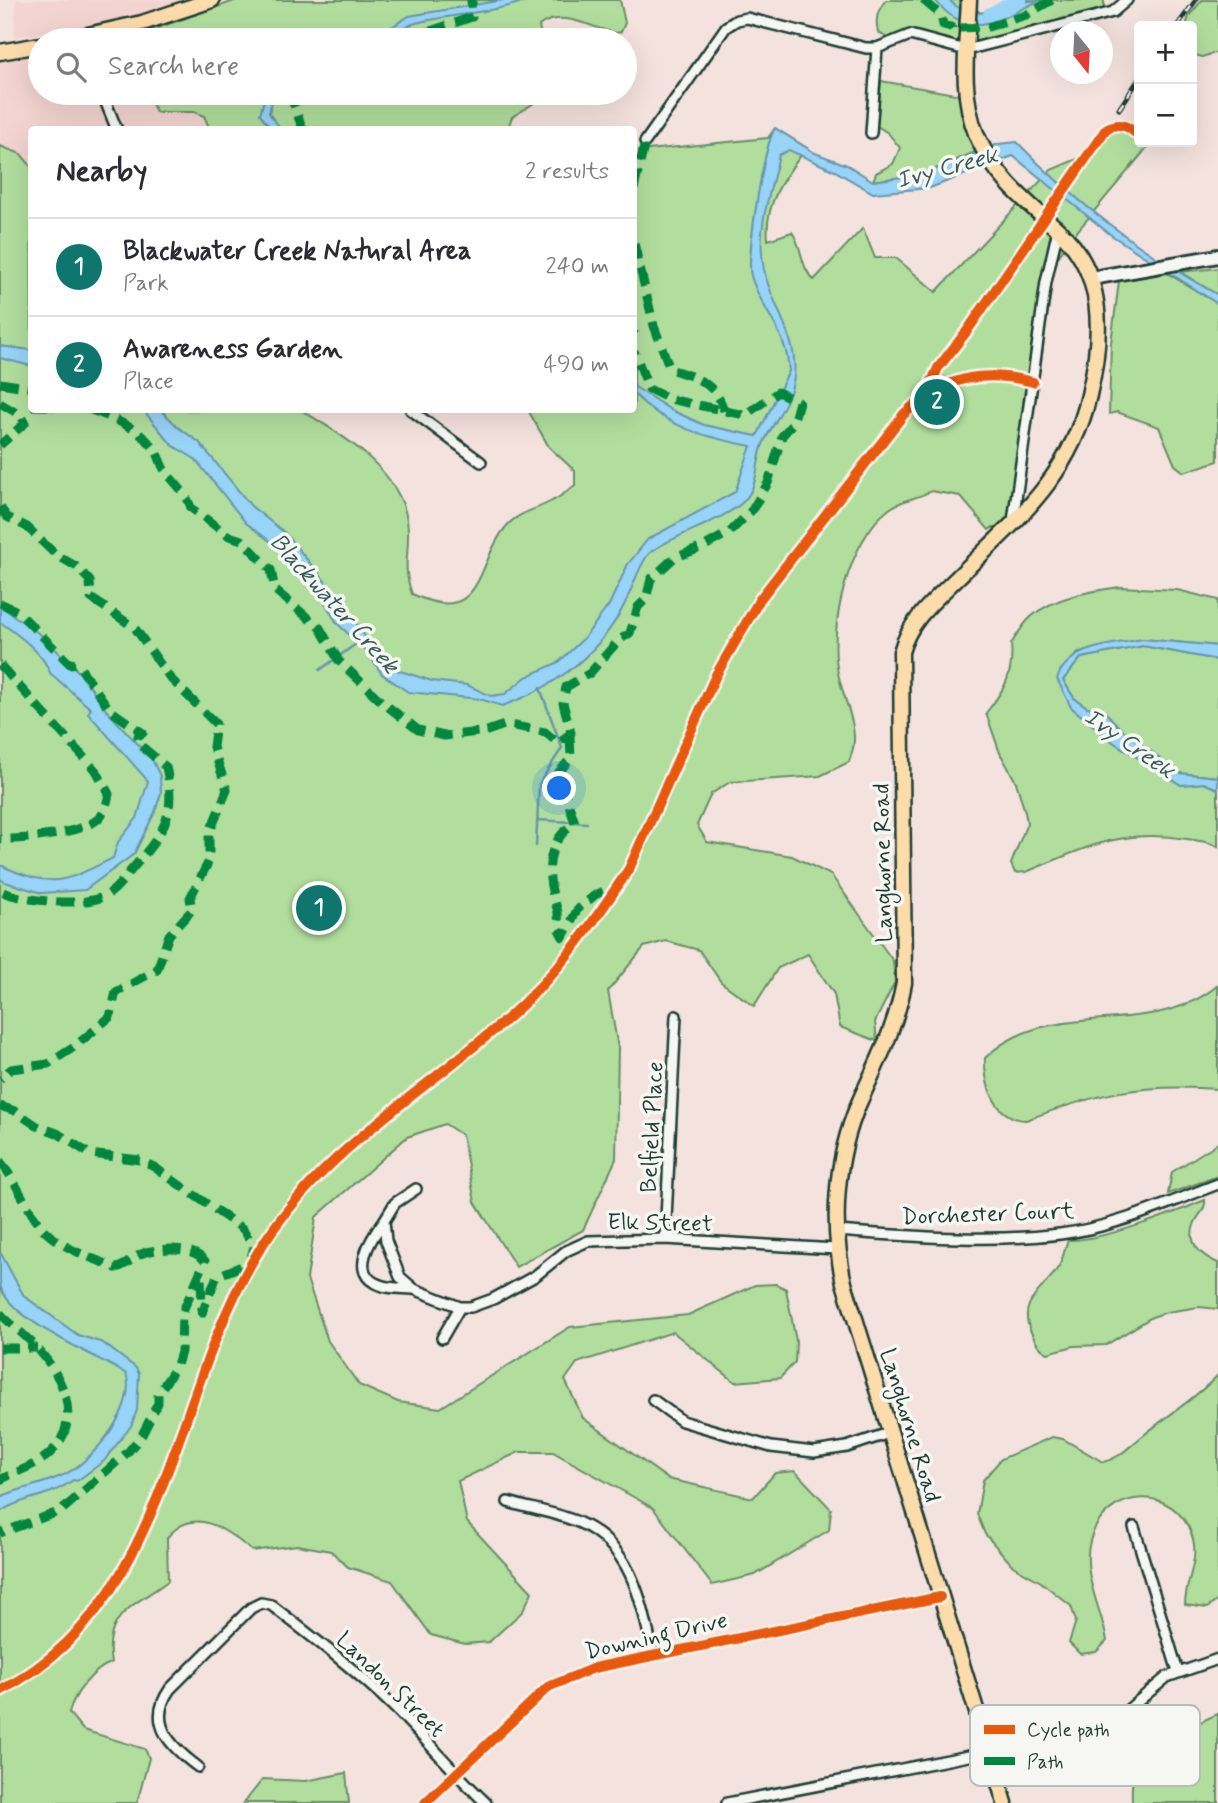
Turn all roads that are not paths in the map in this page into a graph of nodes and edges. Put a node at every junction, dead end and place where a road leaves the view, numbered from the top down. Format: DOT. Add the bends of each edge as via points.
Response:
graph roads {
  1 [pos="212,0"];
  2 [pos="969,0"];
  3 [pos="1127,0"];
  4 [pos="123,28"];
  5 [pos="967,46"];
  6 [pos="28,47"];
  7 [pos="877,48"];
  8 [pos="0,52"];
  9 [pos="107,105"];
  10 [pos="115,126"];
  11 [pos="871,133"];
  12 [pos="645,142"];
  13 [pos="1058,229"];
  14 [pos="1218,256"];
  15 [pos="1092,278"];
  16 [pos="415,413"];
  17 [pos="481,462"];
  18 [pos="1013,523"];
  19 [pos="676,1016"];
  20 [pos="1218,1184"];
  21 [pos="416,1189"];
  22 [pos="384,1221"];
  23 [pos="836,1231"];
  24 [pos="665,1239"];
  25 [pos="836,1249"];
  26 [pos="414,1289"];
  27 [pos="460,1307"];
  28 [pos="442,1338"];
  29 [pos="653,1400"];
  30 [pos="889,1433"];
  31 [pos="508,1502"];
  32 [pos="1134,1527"];
  33 [pos="940,1597"];
  34 [pos="653,1654"];
  35 [pos="1218,1659"];
  36 [pos="1178,1672"];
  37 [pos="974,1705"];
  38 [pos="1132,1705"];
  39 [pos="970,1759"];
  40 [pos="198,1767"];
  41 [pos="455,1774"];
  42 [pos="999,1786"];
  43 [pos="425,1803"];
  44 [pos="486,1803"];
  45 [pos="727,1803"];
  46 [pos="1004,1803"];
  1 -- 4 [label="main road"];
  2 -- 5 [label="main road, Langhorne Road"];
  3 -- 5 [label="street" via="1113,12"];
  5 -- 7 [label="street" via="910,35"];
  5 -- 13 [label="main road, Langhorne Road" via="967,107 979,139 992,165 1019,197"];
  6 -- 8 [label="main road"];
  7 -- 11 [label="street"];
  7 -- 12 [label="street" via="737,20 726,27"];
  9 -- 10 [label="street"];
  13 -- 15 [label="main road, Langhorne Road" via="1082,257"];
  13 -- 18 [label="street" via="1046,282"];
  14 -- 15 [label="main road"];
  15 -- 18 [label="main road, Langhorne Road" via="1097,344 1078,433 1058,474"];
  16 -- 17 [label="street"];
  18 -- 23 [label="main road, Langhorne Road" via="911,624 903,644 904,983 895,1024 848,1136"];
  19 -- 24 [label="street, Belfield Place"];
  20 -- 23 [label="street, Dorchester Court" via="1113,1222 1061,1234 933,1237"];
  21 -- 22 [label="street" via="395,1203"];
  22 -- 26 [label="street" via="393,1266"];
  22 -- 26 [label="street" via="368,1245 364,1269 379,1285"];
  23 -- 25 [label="main road, Langhorne Road"];
  24 -- 25 [label="street, Elk Street"];
  24 -- 27 [label="street, Elk Street" via="588,1241 493,1299"];
  25 -- 30 [label="main road, Langhorne Road"];
  26 -- 27 [label="street"];
  27 -- 28 [label="street"];
  29 -- 30 [label="street" via="682,1421 771,1447 814,1452"];
  30 -- 33 [label="main road, Langhorne Road"];
  31 -- 34 [label="street" via="580,1524 621,1558 640,1595"];
  32 -- 36 [label="street"];
  33 -- 34 [label="street, Downing Drive"];
  33 -- 37 [label="main road, Langhorne Road"];
  34 -- 41 [label="street, Downing Drive" via="594,1668 548,1688"];
  35 -- 36 [label="street"];
  36 -- 38 [label="street" via="1151,1687"];
  39 -- 45 [label="street"];
  40 -- 41 [label="street, Landon Street" via="167,1740 160,1721 163,1700 261,1603 271,1605 338,1655 397,1710"];
  41 -- 43 [label="street, Downing Drive"];
  41 -- 44 [label="street, Landon Street"];
  42 -- 46 [label="main road, Langhorne Road"];
}
